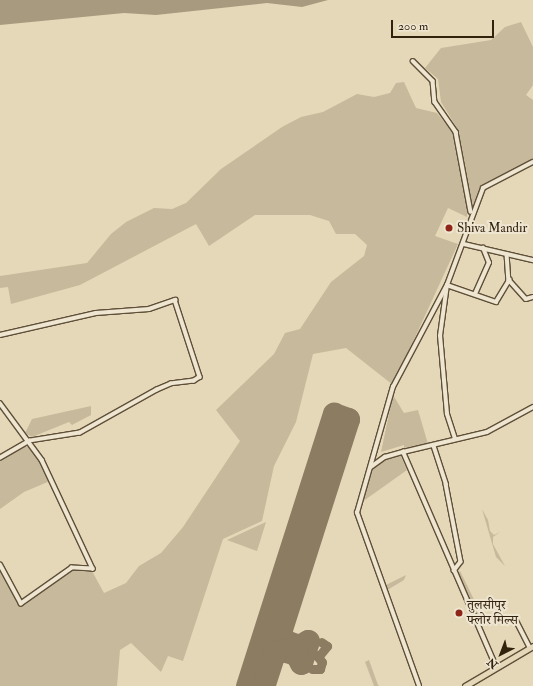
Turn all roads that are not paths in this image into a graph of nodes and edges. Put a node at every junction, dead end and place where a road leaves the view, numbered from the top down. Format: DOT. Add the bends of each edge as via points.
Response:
graph roads {
  1 [pos="412,61"];
  2 [pos="533,162"];
  3 [pos="471,213"];
  4 [pos="464,244"];
  5 [pos="484,248"];
  6 [pos="507,254"];
  7 [pos="533,260"];
  8 [pos="509,280"];
  9 [pos="447,285"];
  10 [pos="475,294"];
  11 [pos="533,297"];
  12 [pos="0,335"];
  13 [pos="0,403"];
  14 [pos="533,407"];
  15 [pos="455,439"];
  16 [pos="30,441"];
  17 [pos="434,446"];
  18 [pos="402,452"];
  19 [pos="0,458"];
  20 [pos="370,468"];
  21 [pos="0,565"];
  22 [pos="454,571"];
  23 [pos="515,618"];
  24 [pos="532,647"];
  25 [pos="496,667"];
  26 [pos="419,686"];
  27 [pos="465,686"];
  1 -- 3 [label="street" via="433,81 435,102 456,132"];
  2 -- 3 [label="street" via="483,188"];
  3 -- 4 [label="street"];
  4 -- 5 [label="street"];
  4 -- 9 [label="street"];
  5 -- 6 [label="street"];
  5 -- 10 [label="street" via="489,263"];
  6 -- 7 [label="street"];
  6 -- 8 [label="street"];
  8 -- 10 [label="street" via="496,302"];
  8 -- 11 [label="street" via="526,299"];
  9 -- 10 [label="street"];
  9 -- 15 [label="street" via="440,336 447,414"];
  9 -- 20 [label="street" via="393,387"];
  12 -- 16 [label="street" via="81,316 149,309 174,300 200,373 198,380 157,390 80,433"];
  13 -- 16 [label="street"];
  14 -- 15 [label="street" via="487,432"];
  15 -- 17 [label="street"];
  16 -- 19 [label="street"];
  16 -- 21 [label="street" via="93,569 72,568 20,604"];
  17 -- 18 [label="street"];
  17 -- 22 [label="street" via="446,484 461,562"];
  18 -- 20 [label="street" via="385,457"];
  18 -- 22 [label="street"];
  20 -- 26 [label="street" via="357,513"];
  22 -- 25 [label="street"];
  23 -- 24 [label="street"];
  24 -- 25 [label="main road"];
  25 -- 27 [label="main road"];
}
